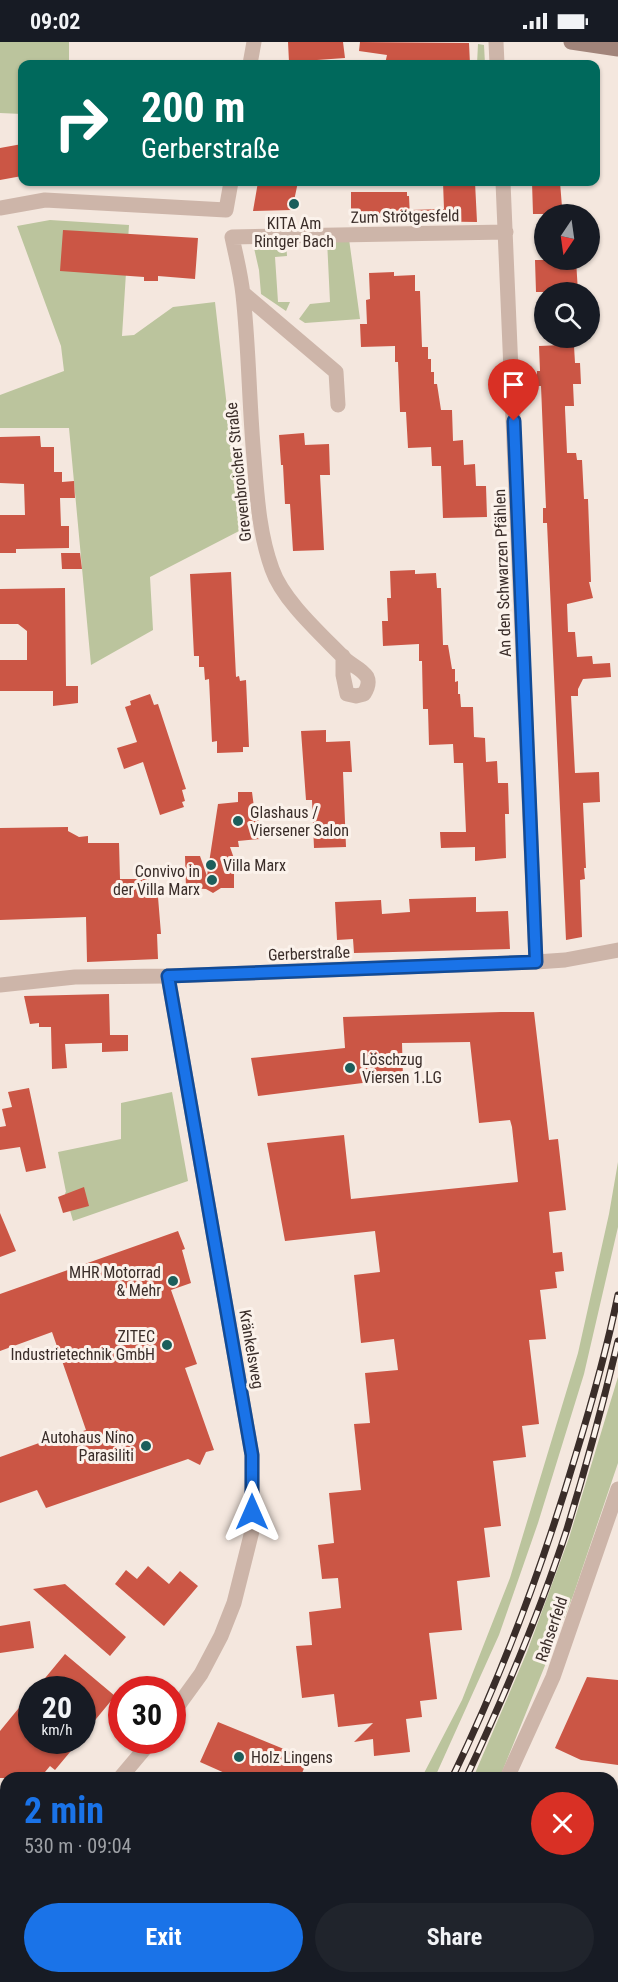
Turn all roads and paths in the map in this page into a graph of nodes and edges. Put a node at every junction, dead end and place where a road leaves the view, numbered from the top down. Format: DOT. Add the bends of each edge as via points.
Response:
graph roads {
  1 [pos="254,42"];
  2 [pos="496,42"];
  3 [pos="571,42"];
  4 [pos="618,49"];
  5 [pos="251,60"];
  6 [pos="497,60"];
  7 [pos="230,186"];
  8 [pos="503,186"];
  9 [pos="0,208"];
  10 [pos="506,232"];
  11 [pos="232,237"];
  12 [pos="243,293"];
  13 [pos="338,405"];
  14 [pos="343,656"];
  15 [pos="618,950"];
  16 [pos="536,962"];
  17 [pos="168,976"];
  18 [pos="0,985"];
  19 [pos="618,1489"];
  20 [pos="186,1695"];
  21 [pos="140,1754"];
  22 [pos="125,1772"];
  23 [pos="510,1772"];
  1 -- 5 [label="street"];
  2 -- 6 [label="street"];
  3 -- 4 [label="main road"];
  7 -- 9 [label="street" via="226,210 45,200"];
  8 -- 10 [label="street, An den Schwarzen Pfählen"];
  10 -- 11 [label="street, Zum Strötgesfeld"];
  10 -- 16 [label="street, An den Schwarzen Pfählen"];
  11 -- 12 [label="street, Grevenbroicher Straße"];
  12 -- 13 [label="street" via="336,372"];
  12 -- 14 [label="street, Grevenbroicher Straße" via="264,548 276,580 314,628"];
  15 -- 16 [label="street, Gerberstraße"];
  16 -- 17 [label="street, Gerberstraße"];
  17 -- 18 [label="street, Gerberstraße" via="75,977"];
  17 -- 20 [label="street, Kränkelsweg" via="252,1455 252,1531 234,1603 221,1636"];
  19 -- 23 [label="street, Rahserfeld" via="553,1677"];
  21 -- 22 [label="street"];
}
